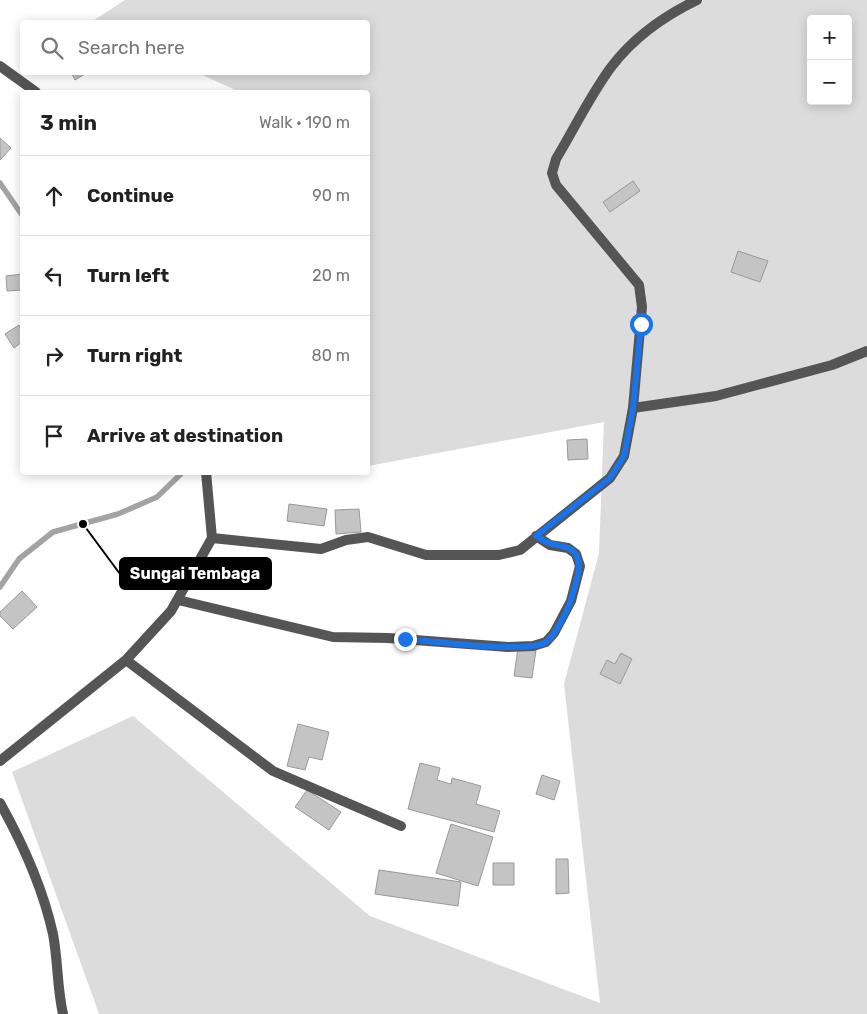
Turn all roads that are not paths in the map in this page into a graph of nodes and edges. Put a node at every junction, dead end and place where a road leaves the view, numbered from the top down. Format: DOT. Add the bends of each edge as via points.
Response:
graph roads {
  1 [pos="697,0"];
  2 [pos="0,66"];
  3 [pos="33,90"];
  4 [pos="867,352"];
  5 [pos="633,408"];
  6 [pos="206,475"];
  7 [pos="536,536"];
  8 [pos="212,538"];
  9 [pos="178,600"];
  10 [pos="126,660"];
  11 [pos="0,761"];
  12 [pos="0,803"];
  13 [pos="401,826"];
  14 [pos="63,1014"];
  1 -- 5 [label="street" via="668,14 644,32 612,66 556,159 552,173 556,185 639,285 642,308"];
  2 -- 3 [label="street"];
  4 -- 5 [label="street" via="832,365 716,396"];
  5 -- 7 [label="street" via="624,456 610,478"];
  6 -- 8 [label="street"];
  7 -- 8 [label="street" via="520,550 498,555 426,555 368,537 346,540 321,549"];
  7 -- 9 [label="street" via="550,546 568,548 576,554 580,566 571,601 554,632 546,642 534,646 333,637"];
  8 -- 9 [label="street"];
  9 -- 10 [label="street"];
  10 -- 11 [label="street"];
  10 -- 13 [label="street" via="273,771"];
  12 -- 14 [label="street" via="42,894 53,935"];
}
